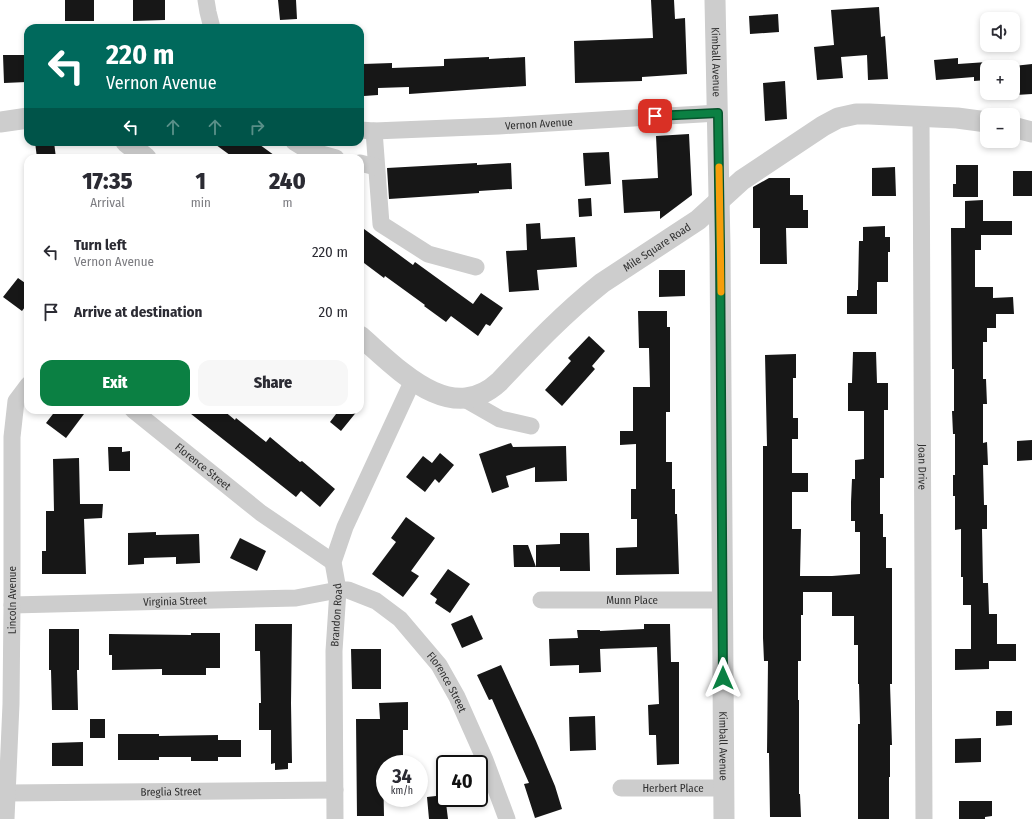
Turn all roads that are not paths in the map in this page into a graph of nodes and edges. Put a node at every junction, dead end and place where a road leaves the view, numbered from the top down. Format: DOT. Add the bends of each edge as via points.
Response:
graph roads {
  1 [pos="206,0"];
  2 [pos="715,0"];
  3 [pos="211,24"];
  4 [pos="718,113"];
  5 [pos="922,116"];
  6 [pos="24,119"];
  7 [pos="980,121"];
  8 [pos="0,122"];
  9 [pos="1020,129"];
  10 [pos="367,130"];
  11 [pos="1032,132"];
  12 [pos="131,146"];
  13 [pos="300,146"];
  14 [pos="141,154"];
  15 [pos="322,154"];
  16 [pos="368,165"];
  17 [pos="720,200"];
  18 [pos="476,267"];
  19 [pos="364,339"];
  20 [pos="413,380"];
  21 [pos="24,390"];
  22 [pos="464,399"];
  23 [pos="138,414"];
  24 [pos="531,426"];
  25 [pos="333,562"];
  26 [pos="338,590"];
  27 [pos="541,600"];
  28 [pos="723,600"];
  29 [pos="12,605"];
  30 [pos="621,788"];
  31 [pos="724,788"];
  32 [pos="335,790"];
  33 [pos="8,793"];
  34 [pos="6,819"];
  35 [pos="335,819"];
  36 [pos="507,819"];
  37 [pos="724,819"];
  38 [pos="924,819"];
  1 -- 3 [label="street"];
  2 -- 4 [label="street, Kimball Avenue"];
  4 -- 10 [label="street, Vernon Avenue" via="499,126"];
  4 -- 17 [label="street, Kimball Avenue"];
  5 -- 7 [label="street, Mile Square Road"];
  5 -- 17 [label="street, Mile Square Road" via="856,114 838,118 814,131 742,180"];
  5 -- 38 [label="street, Joan Drive"];
  6 -- 8 [label="street"];
  9 -- 11 [label="street"];
  10 -- 16 [label="street"];
  12 -- 14 [label="street"];
  13 -- 15 [label="street"];
  16 -- 18 [label="street" via="381,224 428,254"];
  17 -- 22 [label="street, Mile Square Road" via="698,220 602,283 554,325 494,387 480,396"];
  17 -- 28 [label="street, Kimball Avenue"];
  19 -- 20 [label="street, Mile Square Road"];
  20 -- 22 [label="street, Mile Square Road" via="440,395"];
  20 -- 25 [label="street, Brandon Road" via="345,527"];
  21 -- 29 [label="street, Lincoln Avenue" via="16,401 12,437"];
  22 -- 24 [label="street" via="500,419"];
  23 -- 25 [label="street, Florence Street" via="261,514"];
  25 -- 26 [label="street, Brandon Road"];
  26 -- 29 [label="street, Virginia Street" via="296,598"];
  26 -- 32 [label="street, Brandon Road" via="334,651"];
  26 -- 36 [label="street, Florence Street" via="348,590 371,599 400,619 439,665 485,760"];
  27 -- 28 [label="street, Munn Place"];
  28 -- 31 [label="street, Kimball Avenue"];
  29 -- 33 [label="street, Lincoln Avenue"];
  30 -- 31 [label="street, Herbert Place"];
  31 -- 37 [label="street, Kimball Avenue"];
  32 -- 33 [label="street, Breglia Street"];
  32 -- 35 [label="street, Brandon Road"];
  33 -- 34 [label="street, Lincoln Avenue"];
}
